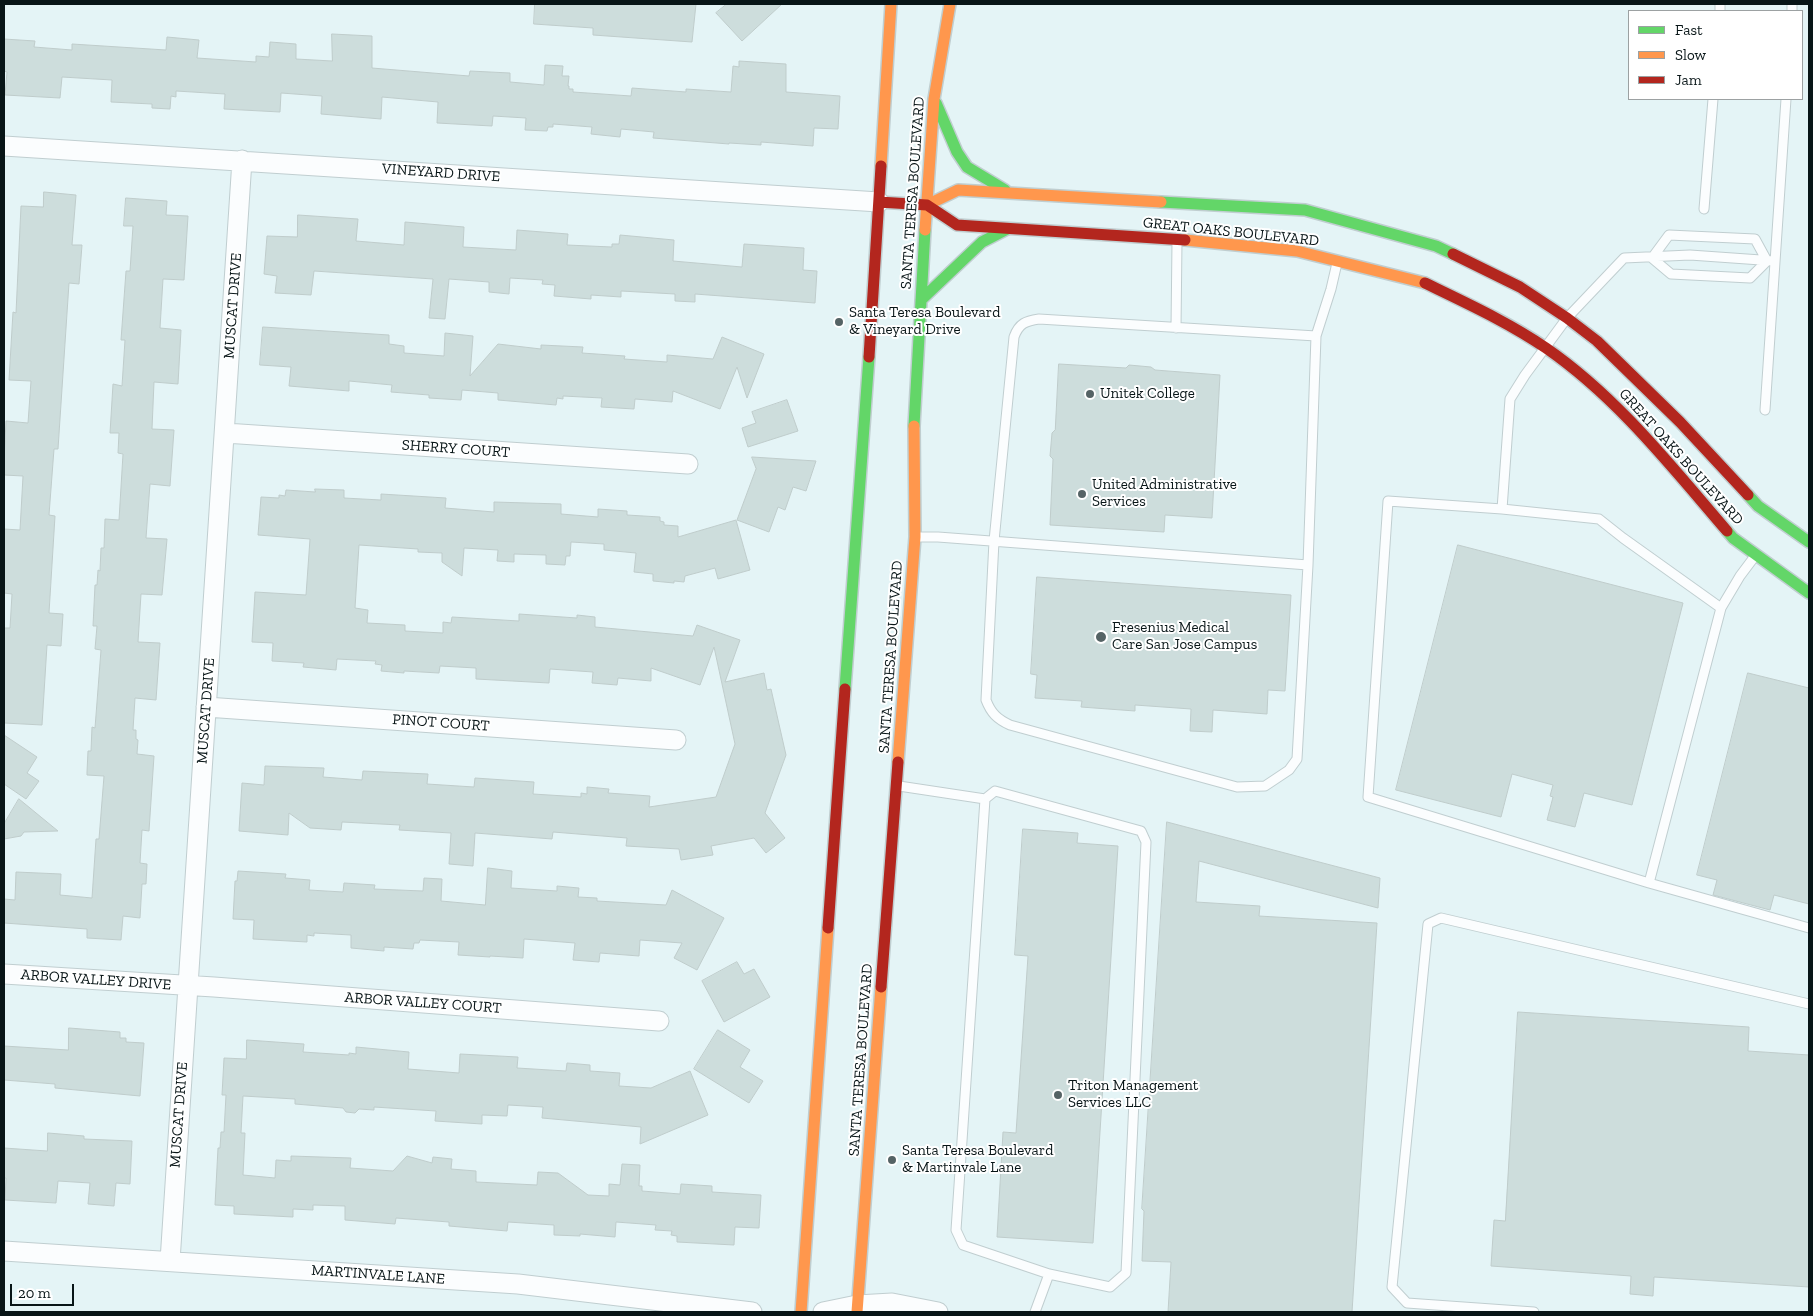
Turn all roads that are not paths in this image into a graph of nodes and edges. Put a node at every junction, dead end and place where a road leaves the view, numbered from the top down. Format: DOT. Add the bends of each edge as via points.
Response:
graph roads {
  1 [pos="891,4"];
  2 [pos="950,4"];
  3 [pos="934,99"];
  4 [pos="1713,100"];
  5 [pos="1786,100"];
  6 [pos="4,146"];
  7 [pos="242,160"];
  8 [pos="1010,193"];
  9 [pos="879,202"];
  10 [pos="927,205"];
  11 [pos="1704,209"];
  12 [pos="1007,229"];
  13 [pos="1177,239"];
  14 [pos="1652,258"];
  15 [pos="1337,261"];
  16 [pos="1771,261"];
  17 [pos="921,300"];
  18 [pos="1567,318"];
  19 [pos="1176,328"];
  20 [pos="1316,336"];
  21 [pos="1546,348"];
  22 [pos="1765,410"];
  23 [pos="225,433"];
  24 [pos="688,464"];
  25 [pos="1502,509"];
  26 [pos="915,537"];
  27 [pos="994,541"];
  28 [pos="1809,542"];
  29 [pos="1756,554"];
  30 [pos="1308,565"];
  31 [pos="1809,593"];
  32 [pos="1721,608"];
  33 [pos="206,707"];
  34 [pos="676,740"];
  35 [pos="897,786"];
  36 [pos="985,798"];
  37 [pos="1649,883"];
  38 [pos="1809,928"];
  39 [pos="4,974"];
  40 [pos="188,986"];
  41 [pos="1809,1004"];
  42 [pos="658,1021"];
  43 [pos="4,1251"];
  44 [pos="170,1261"];
  45 [pos="1049,1274"];
  46 [pos="857,1308"];
  47 [pos="752,1312"];
  48 [pos="801,1312"];
  49 [pos="823,1312"];
  50 [pos="938,1312"];
  51 [pos="1034,1312"];
  52 [pos="1534,1312"];
  1 -- 9 [label="main road"];
  2 -- 3 [label="main road, SANTA TERESA BOULEVARD"];
  3 -- 8 [label="main road" via="967,167"];
  3 -- 10 [label="main road, SANTA TERESA BOULEVARD"];
  4 -- 11 [label="lane"];
  5 -- 16 [label="lane"];
  6 -- 7 [label="street, VINEYARD DRIVE"];
  7 -- 9 [label="street, VINEYARD DRIVE"];
  7 -- 23 [label="street, MUSCAT DRIVE"];
  8 -- 10 [label="main road, GREAT OAKS BOULEVARD" via="958,190"];
  8 -- 18 [label="main road, GREAT OAKS BOULEVARD" via="1306,210 1436,246 1520,288"];
  9 -- 10 [label="main road, GREAT OAKS BOULEVARD"];
  9 -- 48 [label="main road"];
  10 -- 12 [label="main road, GREAT OAKS BOULEVARD" via="957,225"];
  10 -- 17 [label="main road, SANTA TERESA BOULEVARD"];
  12 -- 13 [label="main road, GREAT OAKS BOULEVARD"];
  12 -- 17 [label="main road" via="982,242"];
  13 -- 15 [label="main road, GREAT OAKS BOULEVARD" via="1297,251"];
  13 -- 19 [label="lane"];
  14 -- 16 [label="lane" via="1690,255"];
  14 -- 16 [label="lane" via="1671,274 1750,278"];
  14 -- 16 [label="lane" via="1669,235 1755,239"];
  14 -- 18 [label="lane" via="1624,258"];
  15 -- 20 [label="lane"];
  15 -- 21 [label="main road, GREAT OAKS BOULEVARD" via="1422,281 1499,319"];
  16 -- 22 [label="lane"];
  17 -- 26 [label="main road, SANTA TERESA BOULEVARD" via="913,435"];
  18 -- 21 [label="lane"];
  18 -- 28 [label="main road, GREAT OAKS BOULEVARD" via="1597,341 1666,408 1758,506"];
  19 -- 20 [label="lane"];
  19 -- 27 [label="lane" via="1039,319 1026,321 1017,328"];
  20 -- 30 [label="lane"];
  21 -- 25 [label="lane" via="1510,399"];
  21 -- 29 [label="main road, GREAT OAKS BOULEVARD" via="1600,391 1649,441 1733,538"];
  23 -- 24 [label="street, SHERRY COURT"];
  23 -- 33 [label="street, MUSCAT DRIVE"];
  25 -- 32 [label="lane" via="1599,519"];
  25 -- 37 [label="lane" via="1388,501 1368,796"];
  26 -- 27 [label="lane"];
  26 -- 35 [label="main road, SANTA TERESA BOULEVARD"];
  27 -- 30 [label="lane"];
  27 -- 30 [label="lane" via="986,700 991,712 1010,725 1237,787 1265,786 1289,770 1297,759"];
  29 -- 31 [label="main road, GREAT OAKS BOULEVARD"];
  29 -- 32 [label="lane"];
  32 -- 37 [label="lane"];
  33 -- 34 [label="street, PINOT COURT"];
  33 -- 40 [label="street, MUSCAT DRIVE"];
  35 -- 36 [label="lane"];
  35 -- 46 [label="main road, SANTA TERESA BOULEVARD"];
  36 -- 45 [label="lane" via="956,1230 963,1245"];
  36 -- 45 [label="lane" via="995,791 1141,831 1146,842 1126,1273 1110,1287"];
  37 -- 38 [label="lane"];
  39 -- 40 [label="street, ARBOR VALLEY DRIVE"];
  40 -- 42 [label="street, ARBOR VALLEY COURT"];
  40 -- 44 [label="street, MUSCAT DRIVE"];
  41 -- 52 [label="lane" via="1441,918 1428,924 1392,1287 1407,1303"];
  43 -- 44 [label="street, MARTINVALE LANE"];
  44 -- 47 [label="street, MARTINVALE LANE" via="518,1284"];
  45 -- 51 [label="lane"];
  46 -- 49 [label="street"];
  46 -- 50 [label="street" via="892,1303"];
}
